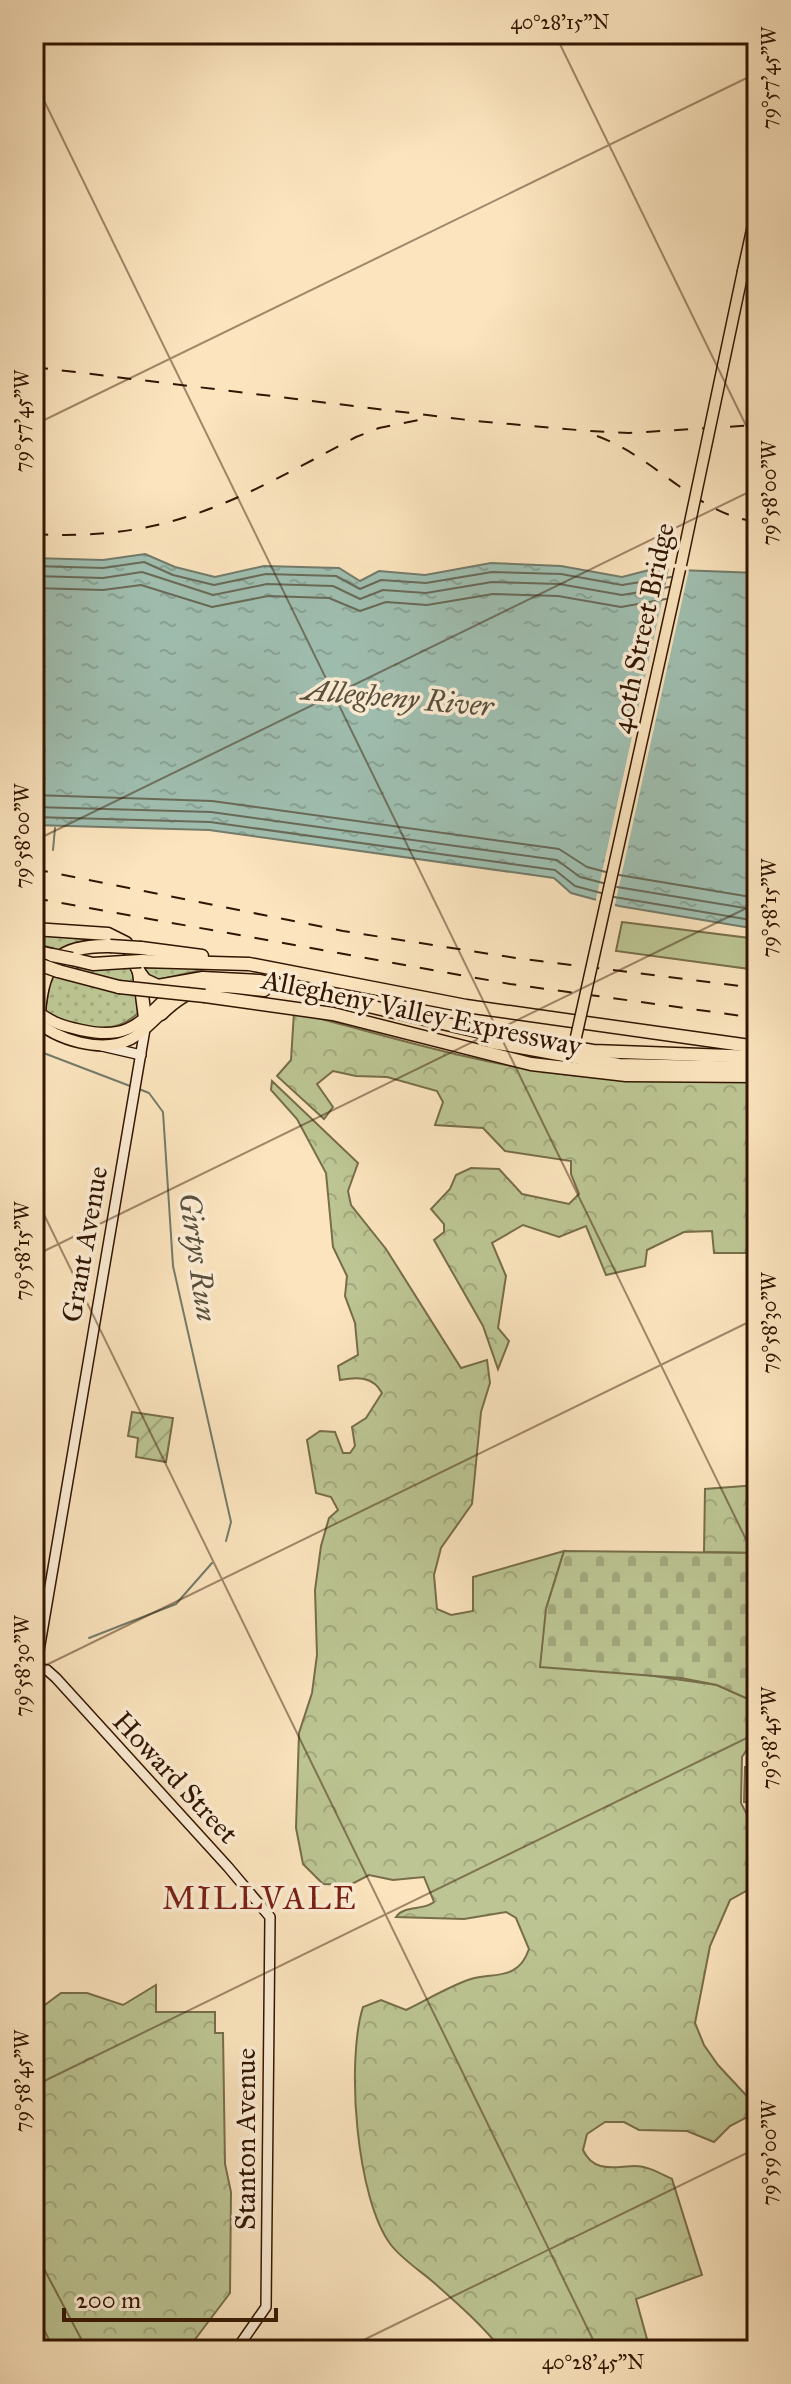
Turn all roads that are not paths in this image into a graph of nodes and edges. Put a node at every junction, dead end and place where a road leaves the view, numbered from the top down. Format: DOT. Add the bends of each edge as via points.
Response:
graph roads {
  1 [pos="757,207"];
  2 [pos="34,929"];
  3 [pos="34,951"];
  4 [pos="140,960"];
  5 [pos="38,964"];
  6 [pos="39,983"];
  7 [pos="185,983"];
  8 [pos="36,1013"];
  9 [pos="161,1014"];
  10 [pos="145,1023"];
  11 [pos="404,1031"];
  12 [pos="97,1044"];
  13 [pos="757,1047"];
  14 [pos="574,1048"];
  15 [pos="524,1051"];
  16 [pos="141,1055"];
  17 [pos="757,1057"];
  18 [pos="757,1068"];
  19 [pos="757,1076"];
  20 [pos="35,1668"];
  21 [pos="270,1917"];
  22 [pos="236,2350"];
  1 -- 14 [label="main road, 40th Street Bridge, bridge"];
  2 -- 4 [label="highway" via="118,937"];
  3 -- 4 [label="highway, Allegheny Valley Expressway, bridge" via="93,964"];
  4 -- 6 [label="highway, bridge" via="110,946 68,951"];
  4 -- 7 [label="highway" via="145,980 158,986"];
  4 -- 10 [label="highway"];
  4 -- 13 [label="highway, Allegheny Valley Expressway" via="249,964 466,1006"];
  5 -- 11 [label="highway, Allegheny Valley Expressway, bridge" via="119,987 295,1006"];
  6 -- 8 [label="highway"];
  7 -- 10 [label="main road"];
  7 -- 14 [label="highway" via="218,977 260,981"];
  8 -- 10 [label="main road" via="59,1025 113,1035"];
  8 -- 12 [label="main road" via="58,1036"];
  9 -- 10 [label="main road"];
  9 -- 15 [label="highway" via="180,996 202,986 267,990 344,1004"];
  10 -- 12 [label="main road" via="120,1043"];
  10 -- 16 [label="street, Grant Avenue"];
  11 -- 15 [label="highway"];
  11 -- 19 [label="highway, Allegheny Valley Expressway" via="531,1064 585,1071"];
  12 -- 16 [label="street"];
  14 -- 15 [label="highway"];
  14 -- 17 [label="highway" via="663,1057"];
  14 -- 18 [label="highway" via="670,1068"];
  16 -- 20 [label="street, Grant Avenue"];
  20 -- 21 [label="street, Howard Street" via="47,1670"];
  21 -- 22 [label="street, Stanton Avenue" via="266,2307"];
}
